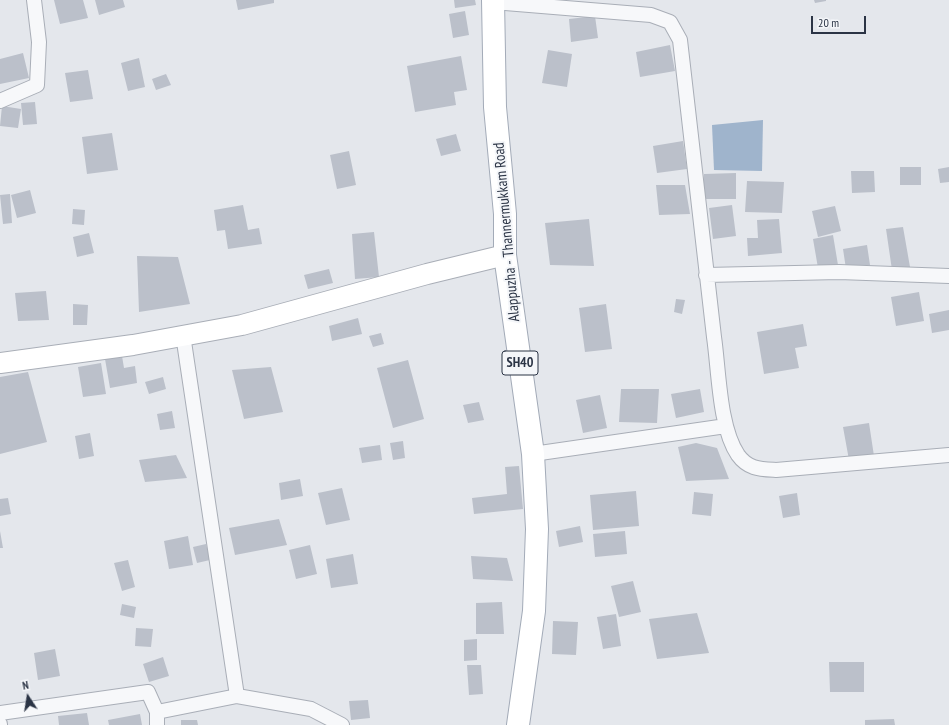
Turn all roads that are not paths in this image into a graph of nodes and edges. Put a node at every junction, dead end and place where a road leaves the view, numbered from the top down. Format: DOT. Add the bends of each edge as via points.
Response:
graph roads {
  1 [pos="34,0"];
  2 [pos="493,1"];
  3 [pos="0,101"];
  4 [pos="505,255"];
  5 [pos="706,275"];
  6 [pos="949,276"];
  7 [pos="183,335"];
  8 [pos="0,363"];
  9 [pos="726,426"];
  10 [pos="533,454"];
  11 [pos="949,455"];
  12 [pos="237,696"];
  13 [pos="0,713"];
  14 [pos="157,718"];
  15 [pos="342,725"];
  16 [pos="518,725"];
  1 -- 3 [label="street" via="39,42 37,85"];
  2 -- 4 [label="main road, Alappuzha - Thannermukkam Road / SH40" via="495,107 505,214"];
  2 -- 5 [label="street" via="651,15 670,22 680,40"];
  4 -- 7 [label="main road" via="242,325"];
  4 -- 10 [label="main road, Alappuzha - Thannermukkam Road / SH40"];
  5 -- 6 [label="street" via="839,272"];
  5 -- 9 [label="street"];
  7 -- 8 [label="main road"];
  7 -- 12 [label="street"];
  9 -- 10 [label="street"];
  9 -- 11 [label="street" via="739,456 747,464 757,468 776,470"];
  10 -- 16 [label="main road, Alappuzha - Thannermukkam Road / SH40" via="537,529 534,611"];
  12 -- 14 [label="street"];
  12 -- 15 [label="street" via="311,709"];
  13 -- 14 [label="street" via="148,692"];
}
